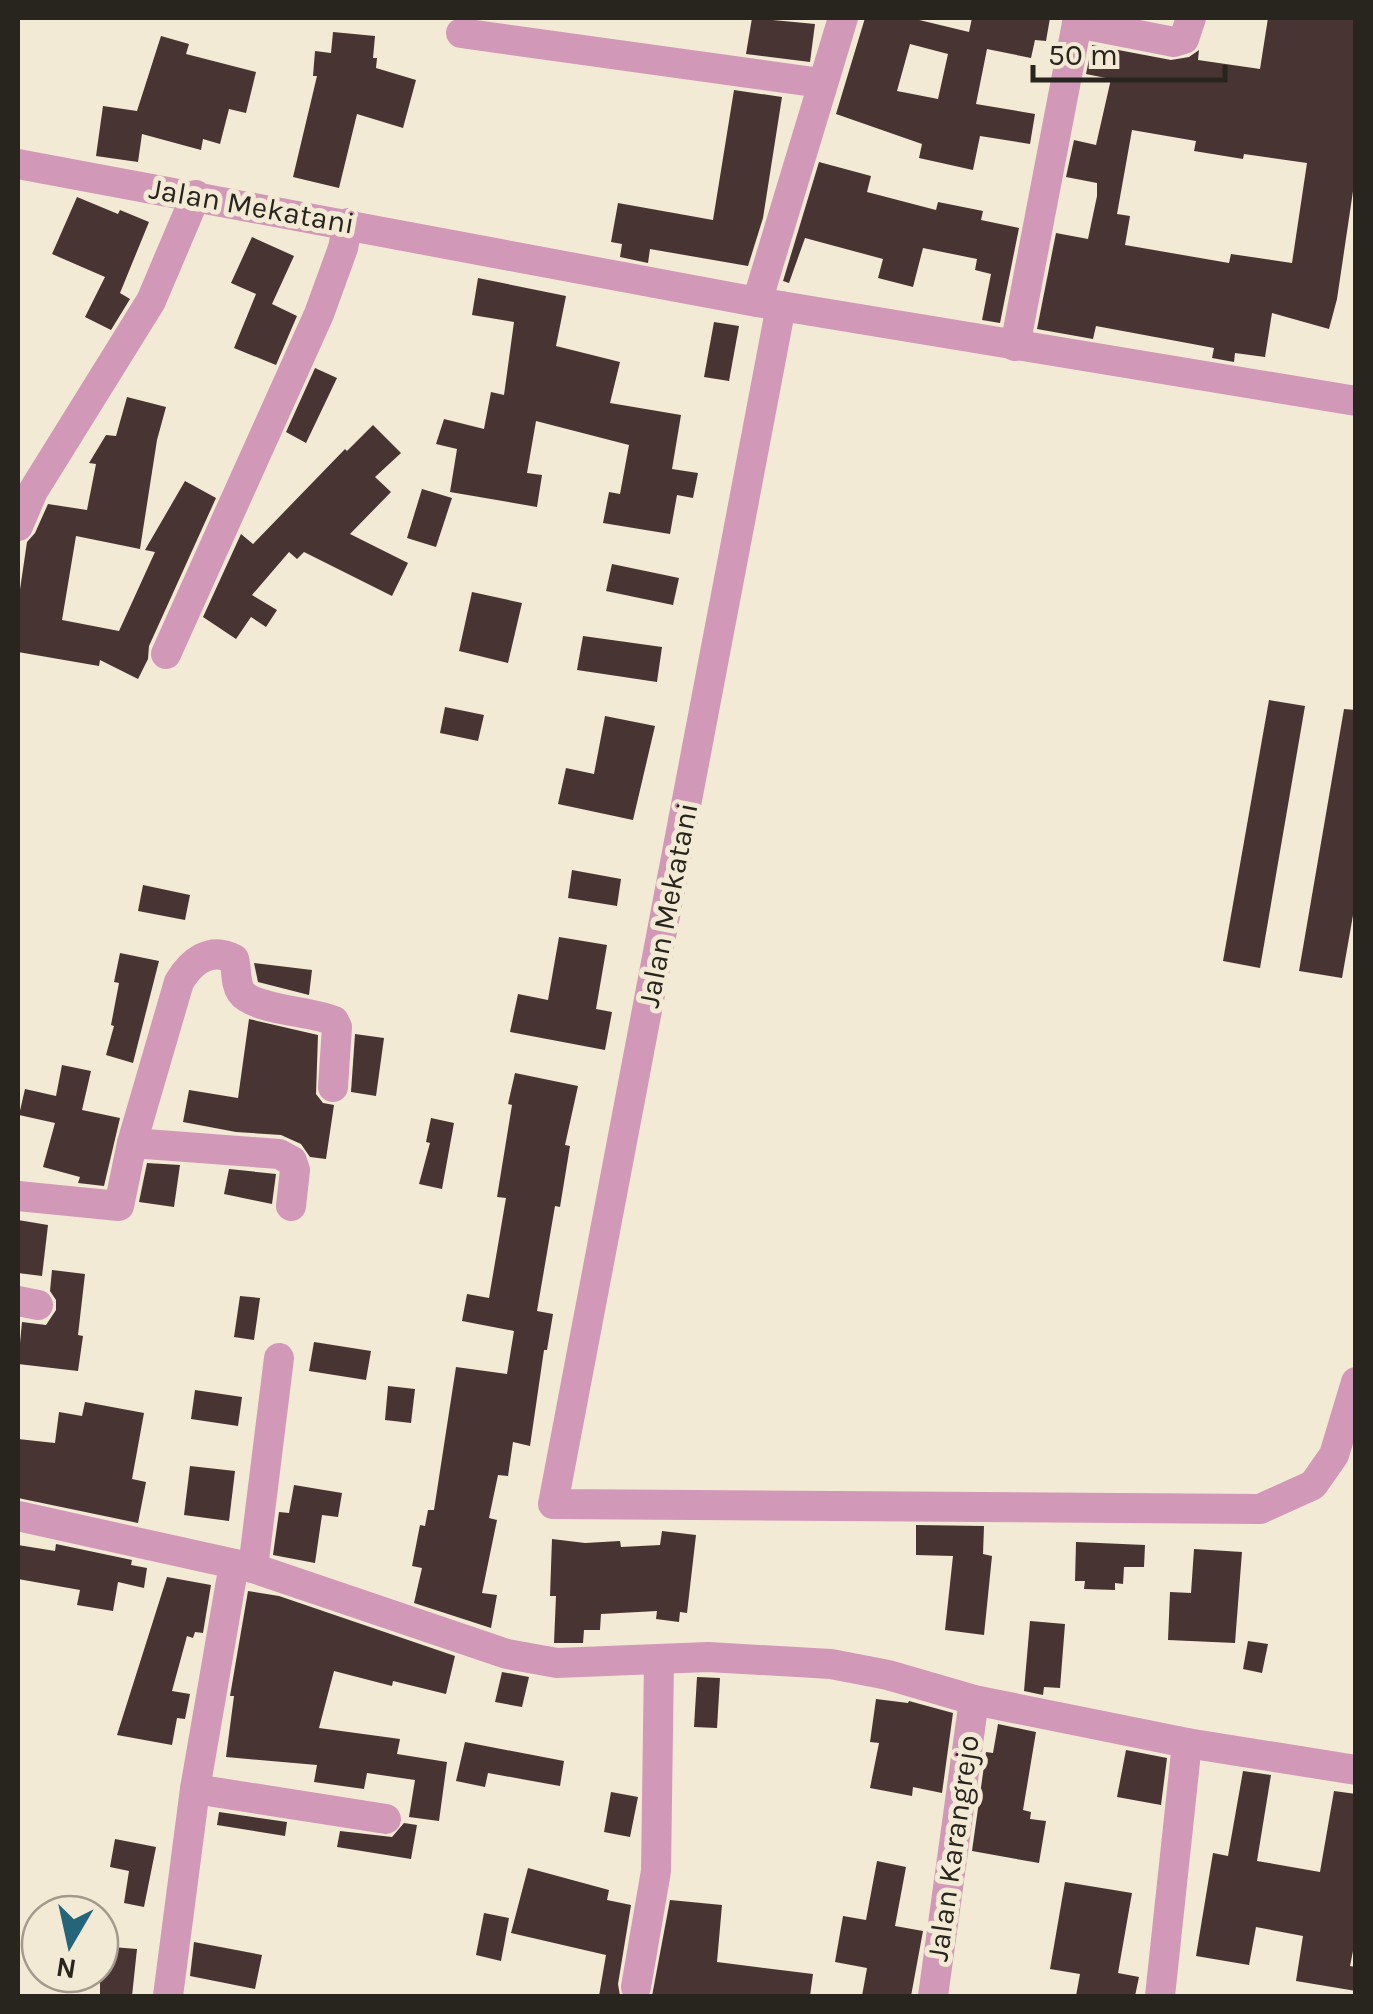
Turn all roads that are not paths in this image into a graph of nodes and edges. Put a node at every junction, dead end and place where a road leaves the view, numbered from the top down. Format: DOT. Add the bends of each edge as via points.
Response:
graph roads {
  1 [pos="843,18"];
  2 [pos="1191,18"];
  3 [pos="1077,20"];
  4 [pos="461,33"];
  5 [pos="821,83"];
  6 [pos="18,164"];
  7 [pos="196,196"];
  8 [pos="348,223"];
  9 [pos="769,304"];
  10 [pos="1015,346"];
  11 [pos="1356,400"];
  12 [pos="18,526"];
  13 [pos="166,654"];
  14 [pos="334,1088"];
  15 [pos="132,1143"];
  16 [pos="18,1196"];
  17 [pos="291,1206"];
  18 [pos="278,1358"];
  19 [pos="1356,1382"];
  20 [pos="18,1516"];
  21 [pos="244,1566"];
  22 [pos="659,1658"];
  23 [pos="974,1700"];
  24 [pos="1187,1743"];
  25 [pos="1356,1770"];
  26 [pos="195,1788"];
  27 [pos="386,1819"];
  28 [pos="636,1987"];
  29 [pos="168,1996"];
  30 [pos="932,1996"];
  31 [pos="1160,1996"];
  1 -- 5 [label="street"];
  2 -- 3 [label="street" via="1184,39 1174,42"];
  3 -- 10 [label="street"];
  4 -- 5 [label="street"];
  5 -- 9 [label="street"];
  6 -- 7 [label="street, Jalan Mekatani"];
  7 -- 8 [label="street, Jalan Mekatani"];
  7 -- 12 [label="street" via="151,300"];
  8 -- 9 [label="street, Jalan Mekatani"];
  8 -- 13 [label="street" via="319,314"];
  9 -- 10 [label="street, Jalan Mekatani"];
  9 -- 19 [label="street, Jalan Mekatani" via="553,1504 1260,1509 1313,1486 1334,1455"];
  10 -- 11 [label="street, Jalan Mekatani"];
  14 -- 15 [label="street" via="334,1021 246,997 234,960 203,957 179,982"];
  15 -- 16 [label="street" via="119,1206"];
  15 -- 17 [label="street" via="279,1154 295,1170"];
  18 -- 21 [label="street"];
  20 -- 21 [label="street"];
  21 -- 22 [label="street" via="507,1654 556,1663"];
  21 -- 26 [label="street"];
  22 -- 23 [label="street" via="831,1664"];
  22 -- 28 [label="street" via="656,1871"];
  23 -- 24 [label="street"];
  23 -- 30 [label="street, Jalan Karangrejo"];
  24 -- 25 [label="street"];
  24 -- 31 [label="street"];
  26 -- 27 [label="street"];
  26 -- 29 [label="street"];
}
